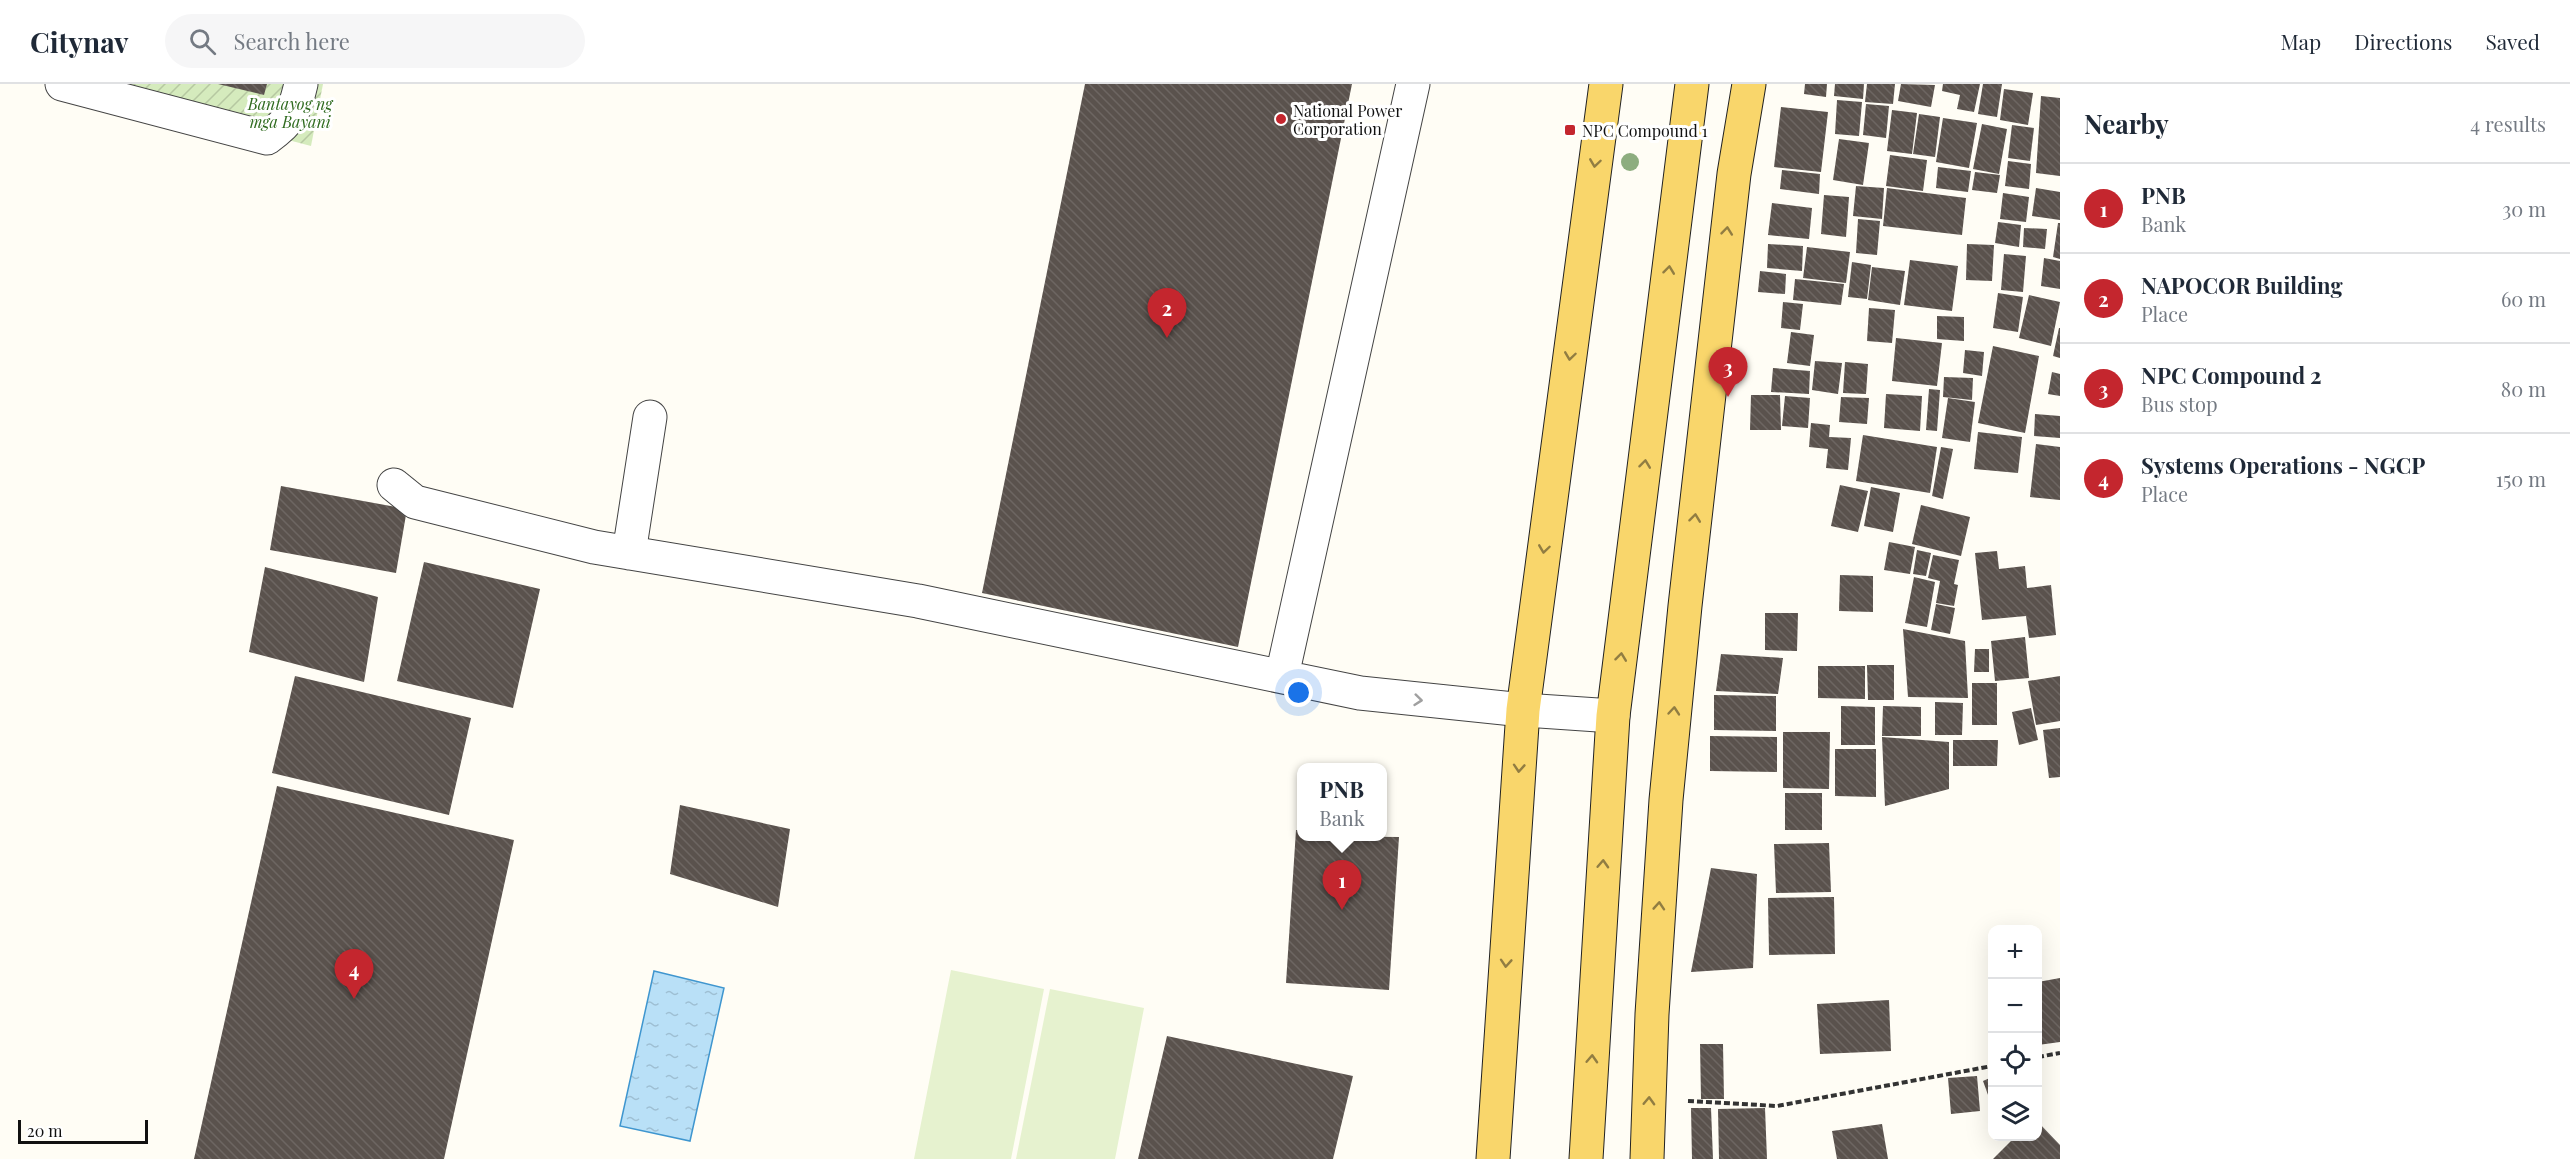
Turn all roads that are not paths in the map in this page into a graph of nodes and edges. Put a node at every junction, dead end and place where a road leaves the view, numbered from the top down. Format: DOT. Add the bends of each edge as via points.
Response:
graph roads {
  1 [pos="62,84"];
  2 [pos="301,84"];
  3 [pos="1413,84"];
  4 [pos="1606,84"];
  5 [pos="1692,84"];
  6 [pos="1749,84"];
  7 [pos="650,417"];
  8 [pos="394,485"];
  9 [pos="629,553"];
  10 [pos="1282,676"];
  11 [pos="1523,710"];
  12 [pos="1613,716"];
  13 [pos="1493,1159"];
  14 [pos="1586,1159"];
  15 [pos="1647,1159"];
  1 -- 2 [label="lane" via="267,138 294,113"];
  3 -- 10 [label="lane"];
  4 -- 11 [label="main road, one-way"];
  12 -- 5 [label="main road, one-way"];
  15 -- 6 [label="main road, one-way" via="1666,800 1684,606 1734,174"];
  7 -- 9 [label="lane"];
  8 -- 9 [label="lane" via="415,502"];
  9 -- 10 [label="lane" via="918,601"];
  10 -- 11 [label="lane, one-way" via="1377,695"];
  11 -- 12 [label="lane"];
  11 -- 13 [label="main road, one-way"];
  14 -- 12 [label="main road, one-way"];
}
